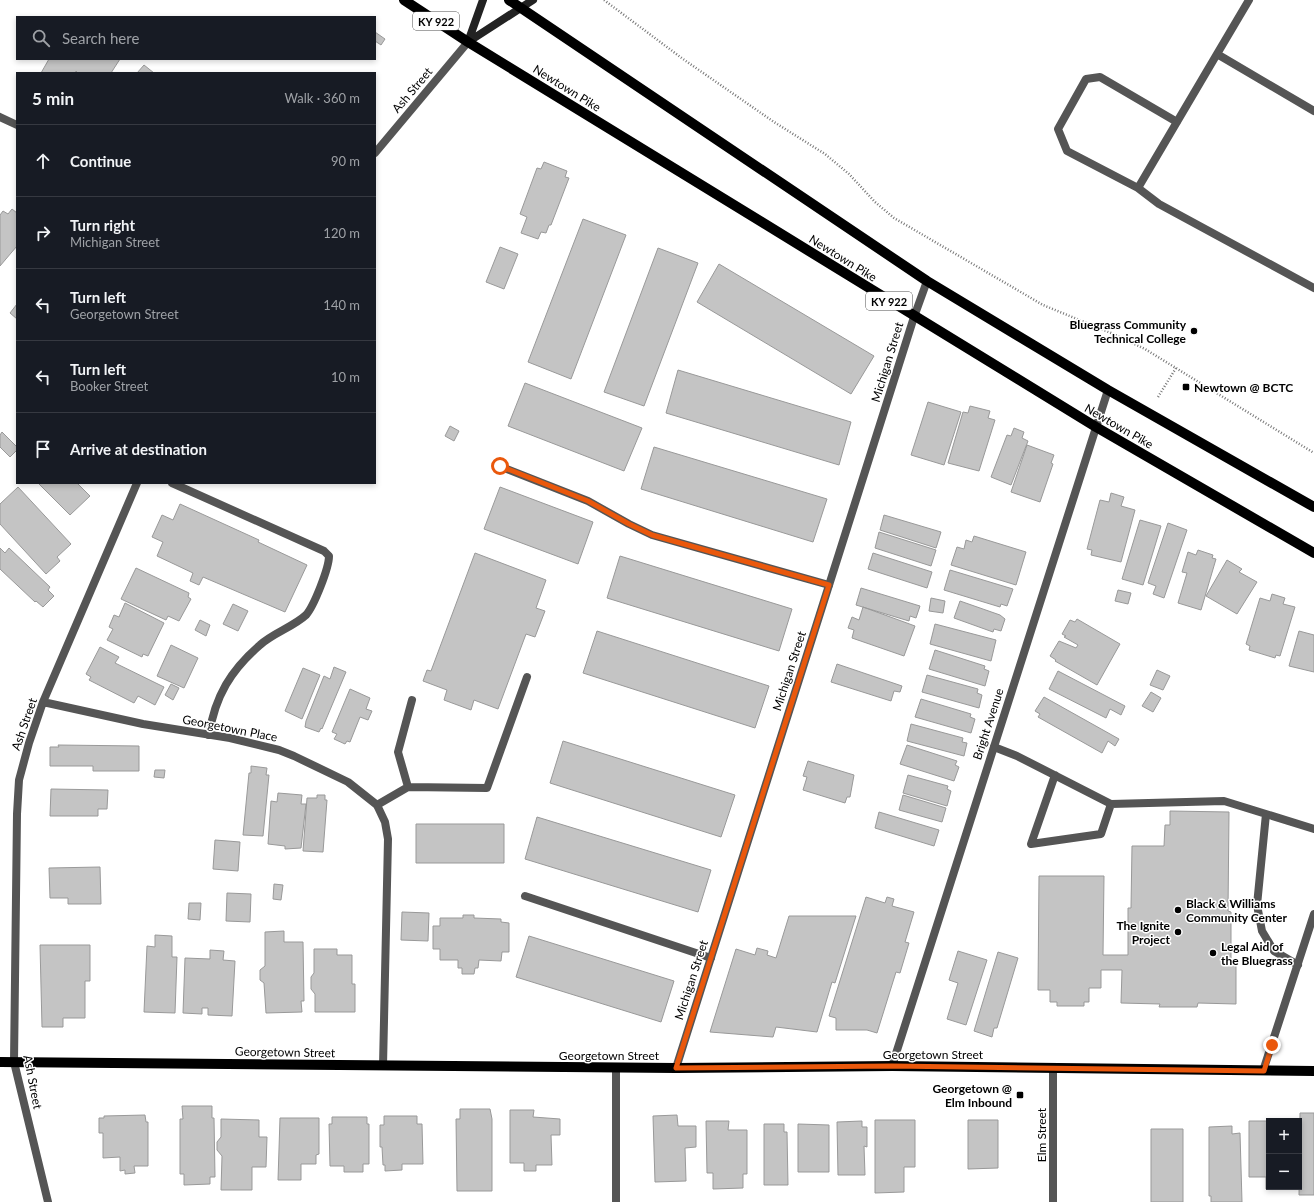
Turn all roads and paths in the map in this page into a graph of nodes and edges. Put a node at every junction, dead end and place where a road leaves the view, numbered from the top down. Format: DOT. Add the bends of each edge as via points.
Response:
graph roads {
  1 [pos="404,0"];
  2 [pos="483,0"];
  3 [pos="509,0"];
  4 [pos="534,0"];
  5 [pos="604,0"];
  6 [pos="1249,0"];
  7 [pos="522,9"];
  8 [pos="468,42"];
  9 [pos="1218,54"];
  10 [pos="1314,111"];
  11 [pos="0,117"];
  12 [pos="1177,122"];
  13 [pos="16,125"];
  14 [pos="376,152"];
  15 [pos="1138,188"];
  16 [pos="927,281"];
  17 [pos="1314,288"];
  18 [pos="914,317"];
  19 [pos="1176,368"];
  20 [pos="1167,380"];
  21 [pos="1108,390"];
  22 [pos="1096,427"];
  23 [pos="1314,453"];
  24 [pos="500,466"];
  25 [pos="137,484"];
  26 [pos="174,484"];
  27 [pos="1314,507"];
  28 [pos="1314,553"];
  29 [pos="829,585"];
  30 [pos="527,677"];
  31 [pos="412,700"];
  32 [pos="43,702"];
  33 [pos="209,735"];
  34 [pos="994,747"];
  35 [pos="1054,775"];
  36 [pos="408,786"];
  37 [pos="1111,804"];
  38 [pos="377,805"];
  39 [pos="1266,814"];
  40 [pos="1314,829"];
  41 [pos="525,896"];
  42 [pos="1314,914"];
  43 [pos="711,958"];
  44 [pos="1298,964"];
  45 [pos="0,1062"];
  46 [pos="14,1062"];
  47 [pos="383,1066"];
  48 [pos="892,1066"];
  49 [pos="1053,1067"];
  50 [pos="616,1068"];
  51 [pos="676,1068"];
  52 [pos="1264,1071"];
  53 [pos="1314,1071"];
  54 [pos="48,1202"];
  55 [pos="616,1202"];
  56 [pos="1053,1202"];
  1 -- 8 [label="main road, Newtown Pike / KY 922"];
  2 -- 8 [label="main road"];
  3 -- 7 [label="main road, KY 922"];
  4 -- 7 [label="main road"];
  5 -- 19 [label="path" via="683,60 825,154 894,218 1043,305 1111,333"];
  6 -- 9 [label="street"];
  7 -- 8 [label="main road"];
  7 -- 16 [label="main road, KY 922"];
  8 -- 14 [label="street, Ash Street"];
  8 -- 18 [label="main road, Newtown Pike / KY 922"];
  9 -- 10 [label="street"];
  9 -- 12 [label="street"];
  11 -- 13 [label="street"];
  12 -- 15 [label="street"];
  12 -- 15 [label="street" via="1100,78 1086,79 1058,129 1067,150"];
  15 -- 17 [label="street" via="1159,204"];
  16 -- 18 [label="street, Michigan Street"];
  16 -- 21 [label="main road, KY 922"];
  18 -- 22 [label="main road, Newtown Pike / KY 922"];
  18 -- 29 [label="street, Michigan Street"];
  19 -- 20 [label="path"];
  19 -- 23 [label="path"];
  21 -- 22 [label="street, Bright Avenue"];
  21 -- 27 [label="main road, KY 922"];
  22 -- 28 [label="main road, Newtown Pike / KY 922"];
  22 -- 34 [label="street, Bright Avenue"];
  24 -- 29 [label="street" via="588,501 652,535"];
  25 -- 32 [label="street, Ash Street"];
  26 -- 33 [label="street" via="324,551 329,556 329,565 306,614 260,644 232,674 212,716"];
  29 -- 43 [label="street, Michigan Street"];
  30 -- 36 [label="street" via="487,788"];
  31 -- 36 [label="street" via="398,752"];
  32 -- 33 [label="street, Georgetown Place" via="143,724"];
  32 -- 46 [label="street, Ash Street" via="19,780"];
  33 -- 38 [label="street, Georgetown Place" via="279,750 294,756 348,782"];
  34 -- 35 [label="street"];
  34 -- 48 [label="street, Bright Avenue"];
  35 -- 37 [label="street"];
  35 -- 37 [label="street" via="1031,844 1101,834"];
  36 -- 38 [label="street"];
  37 -- 39 [label="street" via="1224,801"];
  38 -- 47 [label="street, Georgetown Place" via="385,822 388,839"];
  39 -- 40 [label="street"];
  39 -- 44 [label="street" via="1257,905 1262,932 1274,951"];
  41 -- 43 [label="street"];
  42 -- 44 [label="street"];
  43 -- 51 [label="street, Michigan Street"];
  44 -- 52 [label="street"];
  45 -- 46 [label="main road, Georgetown Street"];
  46 -- 47 [label="main road, Georgetown Street"];
  46 -- 54 [label="street, Ash Street"];
  47 -- 50 [label="main road, Georgetown Street"];
  48 -- 49 [label="main road, Georgetown Street"];
  48 -- 51 [label="main road, Georgetown Street"];
  49 -- 52 [label="main road, Georgetown Street"];
  49 -- 56 [label="street, Elm Street"];
  50 -- 51 [label="main road, Georgetown Street"];
  50 -- 55 [label="street"];
  52 -- 53 [label="main road, Georgetown Street"];
}
